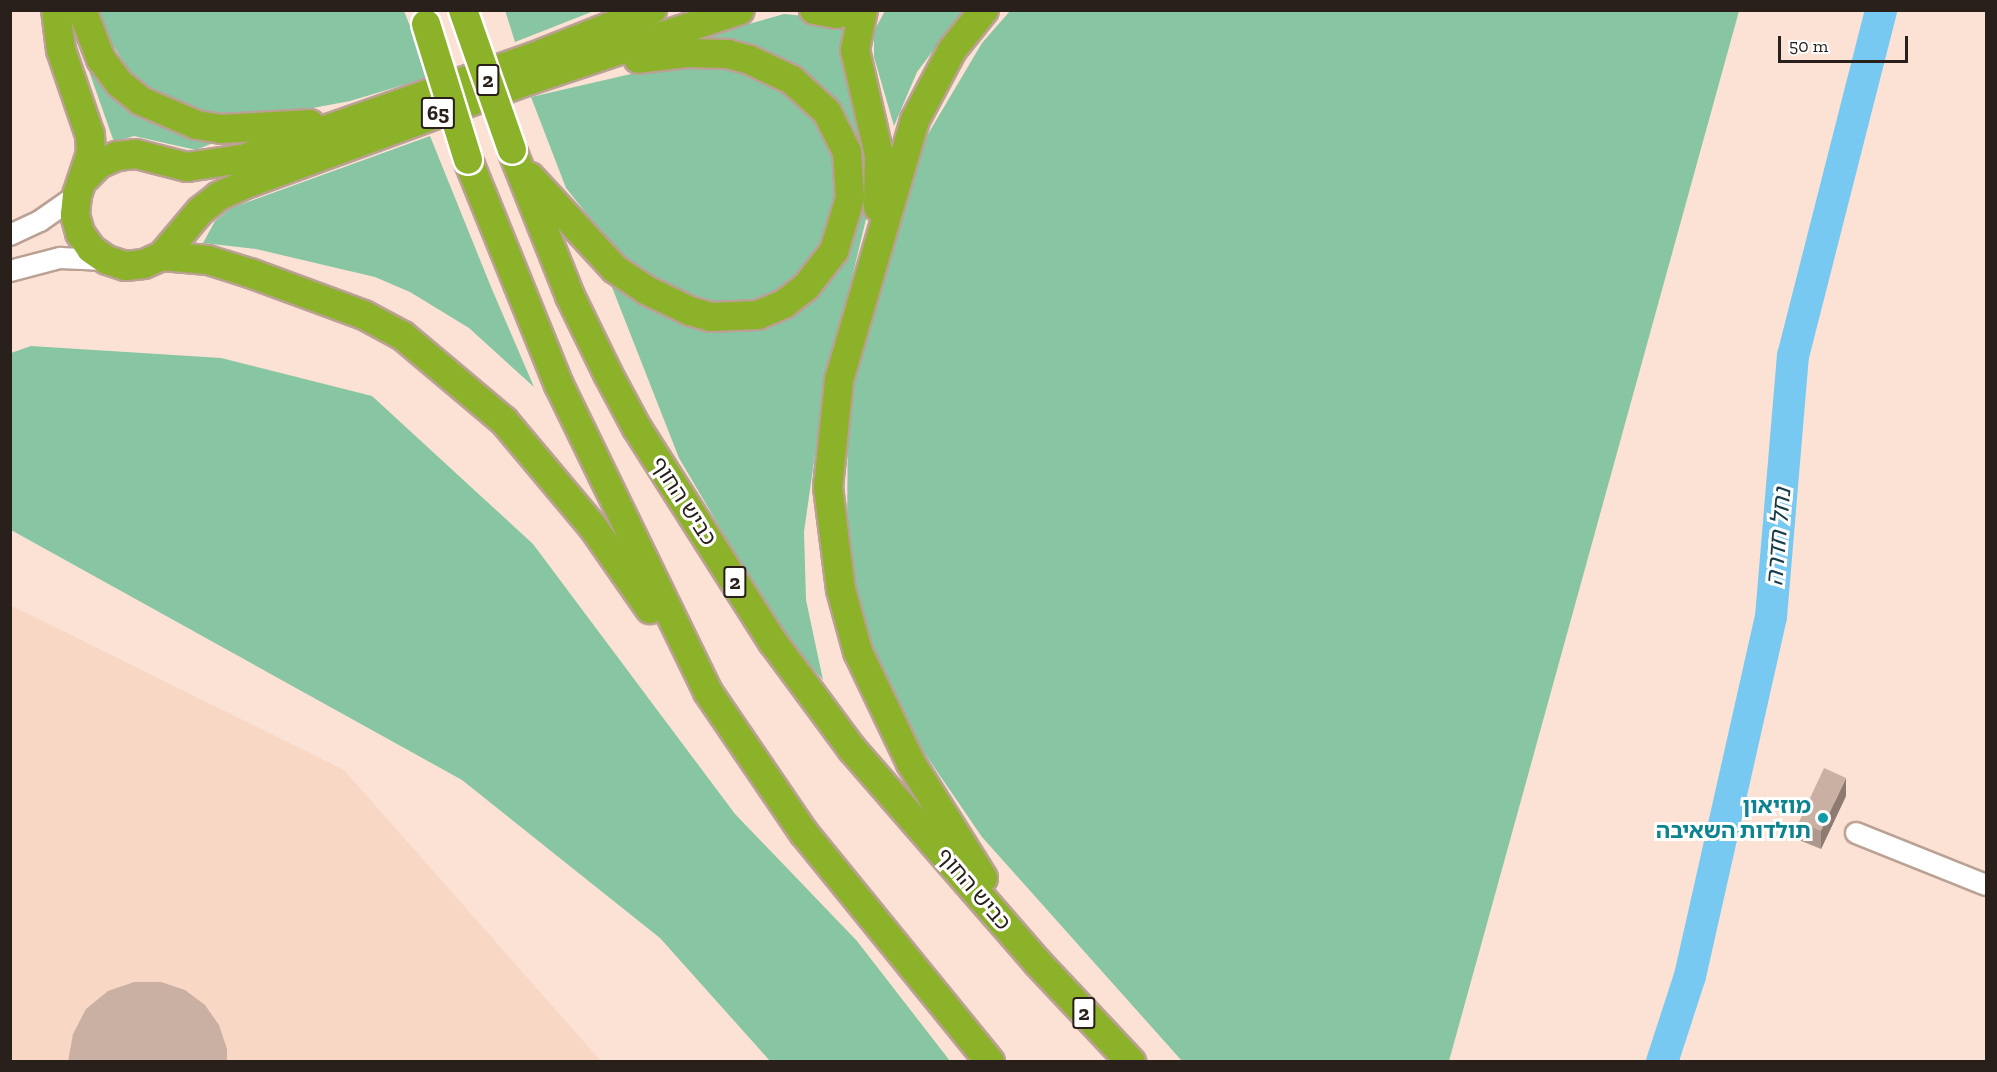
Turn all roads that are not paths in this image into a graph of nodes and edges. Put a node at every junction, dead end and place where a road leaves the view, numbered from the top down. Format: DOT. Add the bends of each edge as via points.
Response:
graph roads {
  1 [pos="56,10"];
  2 [pos="82,10"];
  3 [pos="463,10"];
  4 [pos="652,10"];
  5 [pos="740,10"];
  6 [pos="814,10"];
  7 [pos="852,10"];
  8 [pos="863,10"];
  9 [pos="984,10"];
  10 [pos="423,15"];
  11 [pos="530,80"];
  12 [pos="397,104"];
  13 [pos="514,155"];
  14 [pos="81,187"];
  15 [pos="10,235"];
  16 [pos="162,256"];
  17 [pos="106,260"];
  18 [pos="10,271"];
  19 [pos="862,298"];
  20 [pos="708,692"];
  21 [pos="1856,833"];
  22 [pos="1986,885"];
  23 [pos="1038,963"];
  24 [pos="990,1062"];
  25 [pos="1131,1062"];
  1 -- 14 [label="highway" via="61,50 90,135 91,153"];
  2 -- 12 [label="highway" via="89,36 120,84 141,101 197,125 220,129 304,125"];
  3 -- 13 [label="highway, כביש החוף / 2, bridge"];
  4 -- 12 [label="highway, 65"];
  5 -- 11 [label="highway, 65"];
  6 -- 7 [label="highway" via="837,14"];
  8 -- 19 [label="highway" via="855,50 879,155 880,187"];
  9 -- 19 [label="highway" via="952,50 915,120"];
  10 -- 20 [label="highway, 2, bridge" via="468,160 559,385"];
  11 -- 13 [label="highway" via="686,53 728,54 750,60 792,80 827,112 848,152 850,198 834,251 806,287 784,304 758,315 711,317 656,296 615,269"];
  11 -- 16 [label="highway, 65" via="219,196 200,211"];
  12 -- 14 [label="highway, 65" via="242,159 187,167 136,154 117,156 99,164"];
  13 -- 23 [label="highway, כביש החוף / 2" via="570,296 608,374 637,428 772,642 852,749"];
  14 -- 15 [label="street"];
  14 -- 17 [label="highway" via="75,215 80,233 91,249"];
  16 -- 17 [label="highway" via="144,264 125,266"];
  16 -- 20 [label="highway" via="208,260 319,297 403,336 440,363 504,421 550,473 593,527"];
  17 -- 18 [label="street" via="60,258"];
  19 -- 23 [label="highway" via="839,380 830,434 828,497 841,591 863,663 911,764"];
  20 -- 24 [label="highway, 2" via="804,833"];
  21 -- 22 [label="street"];
  23 -- 25 [label="highway, כביש החוף / 2"];
}
